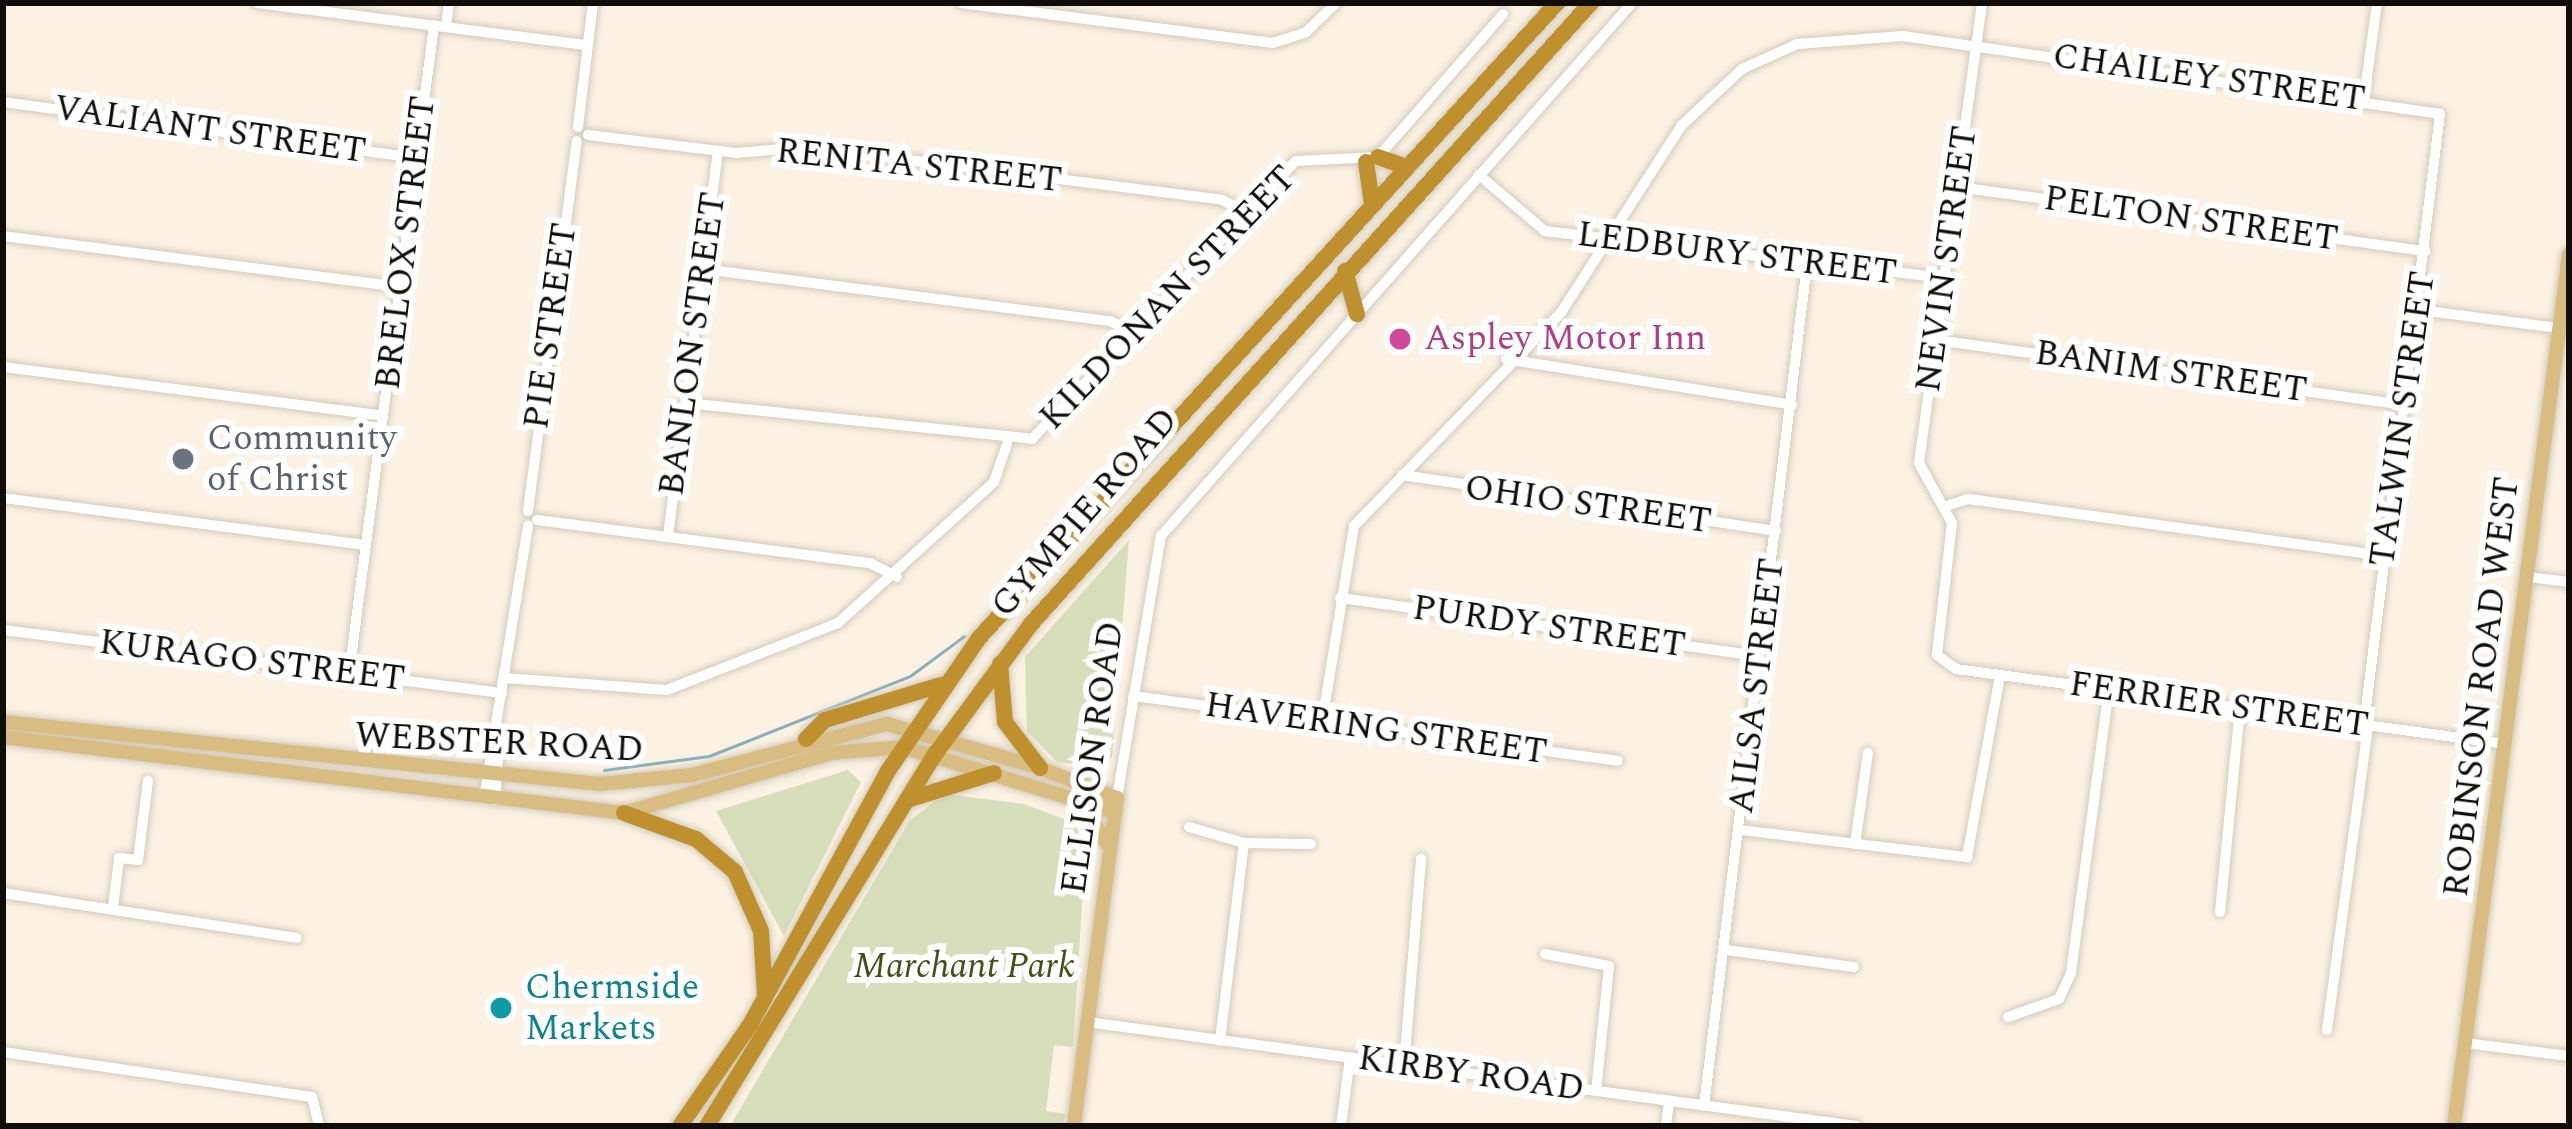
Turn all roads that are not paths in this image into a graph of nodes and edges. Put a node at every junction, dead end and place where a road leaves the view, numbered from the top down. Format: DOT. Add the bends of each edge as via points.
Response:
graph roads {
  1 [pos="256,3"];
  2 [pos="449,3"];
  3 [pos="593,3"];
  4 [pos="961,3"];
  5 [pos="1336,3"];
  6 [pos="1557,3"];
  7 [pos="1591,3"];
  8 [pos="1631,3"];
  9 [pos="1982,3"];
  10 [pos="2377,3"];
  11 [pos="315,7"];
  12 [pos="1503,14"];
  13 [pos="440,27"];
  14 [pos="587,45"];
  15 [pos="1976,46"];
  16 [pos="2364,98"];
  17 [pos="3,101"];
  18 [pos="2440,114"];
  19 [pos="581,135"];
  20 [pos="718,152"];
  21 [pos="417,158"];
  22 [pos="1372,159"];
  23 [pos="1407,166"];
  24 [pos="1479,175"];
  25 [pos="1957,187"];
  26 [pos="1372,204"];
  27 [pos="1247,213"];
  28 [pos="3,236"];
  29 [pos="1609,239"];
  30 [pos="2426,251"];
  31 [pos="2569,255"];
  32 [pos="1808,265"];
  33 [pos="703,269"];
  34 [pos="1345,271"];
  35 [pos="1944,278"];
  36 [pos="400,287"];
  37 [pos="2420,310"];
  38 [pos="1357,314"];
  39 [pos="2559,328"];
  40 [pos="1134,334"];
  41 [pos="1936,340"];
  42 [pos="1506,359"];
  43 [pos="2562,365"];
  44 [pos="3,367"];
  45 [pos="686,403"];
  46 [pos="1792,405"];
  47 [pos="2406,405"];
  48 [pos="383,416"];
  49 [pos="1007,444"];
  50 [pos="1402,475"];
  51 [pos="3,498"];
  52 [pos="1946,506"];
  53 [pos="531,519"];
  54 [pos="1776,531"];
  55 [pos="668,536"];
  56 [pos="1157,543"];
  57 [pos="366,545"];
  58 [pos="2385,556"];
  59 [pos="897,577"];
  60 [pos="2527,577"];
  61 [pos="2569,582"];
  62 [pos="1340,598"];
  63 [pos="3,629"];
  64 [pos="1759,656"];
  65 [pos="1000,664"];
  66 [pos="349,674"];
  67 [pos="2000,675"];
  68 [pos="504,678"];
  69 [pos="948,682"];
  70 [pos="2109,690"];
  71 [pos="502,693"];
  72 [pos="1133,697"];
  73 [pos="2240,708"];
  74 [pos="3,722"];
  75 [pos="1322,722"];
  76 [pos="2366,725"];
  77 [pos="915,728"];
  78 [pos="948,736"];
  79 [pos="3,737"];
  80 [pos="806,739"];
  81 [pos="2506,744"];
  82 [pos="903,747"];
  83 [pos="936,753"];
  84 [pos="1868,753"];
  85 [pos="1618,761"];
  86 [pos="1040,768"];
  87 [pos="994,773"];
  88 [pos="492,777"];
  89 [pos="148,782"];
  90 [pos="489,799"];
  91 [pos="906,800"];
  92 [pos="1116,805"];
  93 [pos="1083,806"];
  94 [pos="624,813"];
  95 [pos="1190,826"];
  96 [pos="1740,830"];
  97 [pos="1244,843"];
  98 [pos="1311,844"];
  99 [pos="1856,844"];
  100 [pos="1109,848"];
  101 [pos="1421,859"];
  102 [pos="138,860"];
  103 [pos="153,862"];
  104 [pos="3,893"];
  105 [pos="113,908"];
  106 [pos="2220,912"];
  107 [pos="296,938"];
  108 [pos="1726,950"];
  109 [pos="1545,954"];
  110 [pos="1854,967"];
  111 [pos="765,998"];
  112 [pos="2008,1017"];
  113 [pos="1087,1022"];
  114 [pos="2327,1030"];
  115 [pos="1220,1041"];
  116 [pos="2464,1043"];
  117 [pos="3,1052"];
  118 [pos="2569,1056"];
  119 [pos="1350,1058"];
  120 [pos="1404,1066"];
  121 [pos="1596,1091"];
  122 [pos="1670,1101"];
  123 [pos="1704,1106"];
  124 [pos="319,1126"];
  125 [pos="680,1126"];
  126 [pos="707,1126"];
  127 [pos="1074,1126"];
  128 [pos="1341,1126"];
  129 [pos="1666,1126"];
  130 [pos="1856,1126"];
  131 [pos="2454,1126"];
  1 -- 11 [label="street"];
  2 -- 13 [label="street, BRELOX STREET"];
  3 -- 14 [label="street, PIE STREET"];
  4 -- 5 [label="street" via="1273,43 1306,32"];
  6 -- 23 [label="highway, GYMPIE ROAD"];
  7 -- 34 [label="highway, GYMPIE ROAD"];
  8 -- 24 [label="street, GYMPIE ROAD"];
  9 -- 15 [label="street, NEVIN STREET"];
  10 -- 16 [label="street"];
  11 -- 13 [label="street"];
  12 -- 22 [label="street"];
  13 -- 14 [label="street"];
  13 -- 21 [label="street, BRELOX STREET"];
  14 -- 19 [label="street, PIE STREET"];
  15 -- 16 [label="street, CHAILEY STREET"];
  15 -- 25 [label="street, NEVIN STREET"];
  15 -- 29 [label="street, CHAILEY STREET" via="1903,36 1796,44 1742,69 1681,126"];
  16 -- 18 [label="street, CHAILEY STREET"];
  17 -- 21 [label="street, VALIANT STREET"];
  18 -- 30 [label="street, TALWIN STREET"];
  19 -- 20 [label="street, RENITA STREET"];
  19 -- 53 [label="street, PIE STREET"];
  20 -- 27 [label="street, RENITA STREET" via="805,147 1222,200"];
  20 -- 33 [label="street, BANLON STREET"];
  21 -- 36 [label="street, BRELOX STREET"];
  22 -- 23 [label="highway"];
  22 -- 26 [label="highway"];
  22 -- 27 [label="street, KILDONAN STREET" via="1300,158"];
  23 -- 26 [label="highway, GYMPIE ROAD"];
  24 -- 29 [label="street, LEDBURY STREET" via="1539,229"];
  24 -- 38 [label="street, GYMPIE ROAD"];
  25 -- 30 [label="street, PELTON STREET"];
  25 -- 35 [label="street, NEVIN STREET"];
  26 -- 69 [label="highway, GYMPIE ROAD"];
  27 -- 40 [label="street, KILDONAN STREET"];
  28 -- 36 [label="street"];
  29 -- 32 [label="street, LEDBURY STREET"];
  29 -- 42 [label="street, CHAILEY STREET" via="1562,311"];
  30 -- 37 [label="street, TALWIN STREET"];
  31 -- 39 [label="main road, ROBINSON ROAD WEST"];
  32 -- 35 [label="street, LEDBURY STREET"];
  32 -- 46 [label="street, AILSA STREET"];
  33 -- 40 [label="street" via="1110,321"];
  33 -- 45 [label="street, BANLON STREET"];
  34 -- 38 [label="highway"];
  34 -- 65 [label="highway, GYMPIE ROAD"];
  35 -- 41 [label="street, NEVIN STREET"];
  36 -- 48 [label="street, BRELOX STREET"];
  37 -- 39 [label="street"];
  37 -- 47 [label="street, TALWIN STREET"];
  38 -- 56 [label="street, GYMPIE ROAD"];
  39 -- 43 [label="main road, ROBINSON ROAD WEST"];
  40 -- 49 [label="street, KILDONAN STREET" via="1042,432"];
  41 -- 47 [label="street, BANIM STREET"];
  41 -- 52 [label="street, NEVIN STREET" via="1919,463"];
  42 -- 46 [label="street"];
  42 -- 50 [label="street, CHAILEY STREET"];
  43 -- 60 [label="main road, ROBINSON ROAD WEST"];
  44 -- 48 [label="street"];
  45 -- 49 [label="street"];
  45 -- 55 [label="street, BANLON STREET"];
  46 -- 54 [label="street, AILSA STREET"];
  47 -- 58 [label="street, TALWIN STREET"];
  48 -- 57 [label="street, BRELOX STREET"];
  49 -- 59 [label="street, KILDONAN STREET" via="998,477"];
  50 -- 54 [label="street, OHIO STREET"];
  50 -- 62 [label="street, CHAILEY STREET" via="1348,538"];
  51 -- 57 [label="street"];
  52 -- 58 [label="street" via="1968,499"];
  52 -- 67 [label="street, FERRIER STREET" via="1937,655"];
  53 -- 55 [label="street"];
  53 -- 68 [label="street, PIE STREET"];
  54 -- 64 [label="street, AILSA STREET"];
  55 -- 59 [label="street" via="871,563"];
  56 -- 72 [label="street, ELLISON ROAD"];
  57 -- 66 [label="street, BRELOX STREET"];
  58 -- 76 [label="street, TALWIN STREET"];
  59 -- 68 [label="street, KILDONAN STREET" via="849,617 682,687 623,693"];
  60 -- 61 [label="street"];
  60 -- 81 [label="main road, ROBINSON ROAD WEST"];
  62 -- 64 [label="street, PURDY STREET"];
  62 -- 75 [label="street, CHAILEY STREET"];
  63 -- 66 [label="street, KURAGO STREET"];
  64 -- 96 [label="street, AILSA STREET"];
  65 -- 78 [label="highway, GYMPIE ROAD"];
  65 -- 86 [label="highway" via="1005,722"];
  66 -- 71 [label="street, KURAGO STREET"];
  67 -- 70 [label="street, FERRIER STREET"];
  67 -- 99 [label="street" via="1975,850 1954,859"];
  68 -- 71 [label="street, PIE STREET"];
  69 -- 77 [label="highway, GYMPIE ROAD"];
  69 -- 80 [label="highway" via="825,720"];
  70 -- 73 [label="street, FERRIER STREET"];
  70 -- 112 [label="street" via="2072,973 2059,999"];
  71 -- 88 [label="street, PIE STREET"];
  72 -- 75 [label="street, HAVERING STREET"];
  72 -- 92 [label="street, ELLISON ROAD"];
  73 -- 76 [label="street, FERRIER STREET"];
  73 -- 106 [label="street"];
  74 -- 88 [label="main road, WEBSTER ROAD"];
  75 -- 85 [label="street, HAVERING STREET"];
  76 -- 81 [label="street, FERRIER STREET"];
  76 -- 114 [label="street, TALWIN STREET"];
  77 -- 78 [label="main road, WEBSTER ROAD"];
  77 -- 80 [label="main road, WEBSTER ROAD"];
  77 -- 82 [label="highway, GYMPIE ROAD"];
  78 -- 83 [label="highway, GYMPIE ROAD"];
  78 -- 86 [label="main road, WEBSTER ROAD"];
  79 -- 90 [label="main road, WEBSTER ROAD"];
  80 -- 88 [label="main road, WEBSTER ROAD" via="674,779"];
  81 -- 116 [label="main road, ROBINSON ROAD WEST"];
  82 -- 83 [label="main road, WEBSTER ROAD"];
  82 -- 94 [label="main road, WEBSTER ROAD" via="832,753"];
  82 -- 111 [label="highway, GYMPIE ROAD"];
  83 -- 87 [label="main road, WEBSTER ROAD"];
  83 -- 91 [label="highway, GYMPIE ROAD"];
  84 -- 99 [label="street"];
  86 -- 92 [label="main road, WEBSTER ROAD"];
  87 -- 91 [label="highway"];
  87 -- 93 [label="main road, WEBSTER ROAD"];
  88 -- 90 [label="street, PIE STREET"];
  89 -- 102 [label="street"];
  90 -- 94 [label="main road, WEBSTER ROAD"];
  91 -- 126 [label="highway, GYMPIE ROAD"];
  92 -- 93 [label="main road, WEBSTER ROAD"];
  92 -- 100 [label="main road, ELLISON ROAD"];
  93 -- 100 [label="main road"];
  94 -- 111 [label="highway" via="696,839 735,872 761,931"];
  95 -- 97 [label="street"];
  96 -- 99 [label="street"];
  96 -- 108 [label="street, AILSA STREET"];
  97 -- 98 [label="street"];
  97 -- 115 [label="street"];
  100 -- 113 [label="main road, ELLISON ROAD"];
  101 -- 120 [label="street"];
  102 -- 103 [label="street"];
  102 -- 105 [label="street" via="119,858"];
  104 -- 105 [label="street"];
  105 -- 107 [label="street"];
  108 -- 110 [label="street"];
  108 -- 123 [label="street, AILSA STREET"];
  109 -- 121 [label="street" via="1609,966"];
  111 -- 125 [label="highway, GYMPIE ROAD"];
  113 -- 115 [label="street, KIRBY ROAD"];
  113 -- 127 [label="main road, ELLISON ROAD"];
  115 -- 119 [label="street, KIRBY ROAD"];
  116 -- 118 [label="street"];
  116 -- 131 [label="main road, ROBINSON ROAD WEST"];
  117 -- 124 [label="street" via="320,1102"];
  119 -- 120 [label="street, KIRBY ROAD"];
  119 -- 128 [label="street"];
  120 -- 121 [label="street, KIRBY ROAD"];
  121 -- 122 [label="street, KIRBY ROAD"];
  122 -- 123 [label="street, KIRBY ROAD"];
  122 -- 129 [label="street"];
  123 -- 130 [label="street, KIRBY ROAD"];
}
